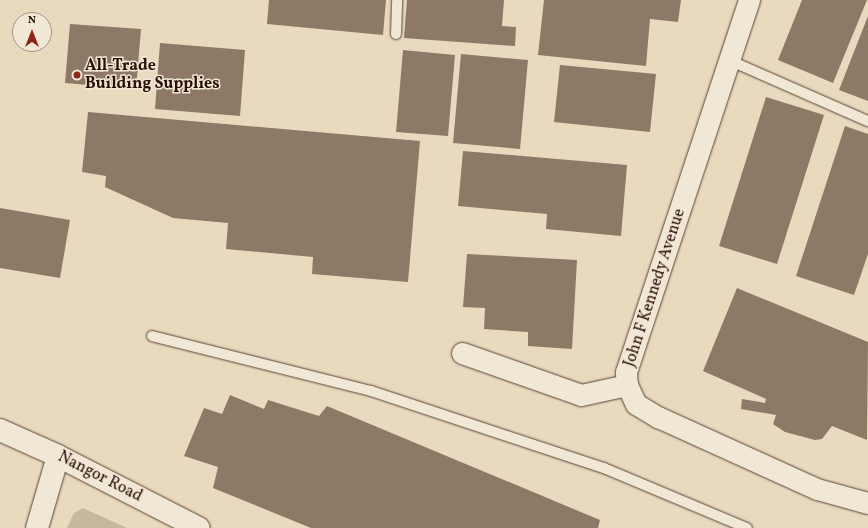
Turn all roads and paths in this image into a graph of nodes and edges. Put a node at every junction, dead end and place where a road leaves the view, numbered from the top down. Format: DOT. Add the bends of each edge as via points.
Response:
graph roads {
  1 [pos="397,0"];
  2 [pos="749,0"];
  3 [pos="396,34"];
  4 [pos="731,61"];
  5 [pos="868,121"];
  6 [pos="152,336"];
  7 [pos="462,353"];
  8 [pos="627,385"];
  9 [pos="0,430"];
  10 [pos="58,456"];
  11 [pos="868,503"];
  12 [pos="37,528"];
  13 [pos="199,528"];
  14 [pos="747,528"];
  1 -- 3 [label="lane"];
  2 -- 4 [label="street, John F Kennedy Avenue"];
  4 -- 5 [label="lane"];
  4 -- 8 [label="street, John F Kennedy Avenue" via="626,372"];
  6 -- 14 [label="lane" via="371,391 604,468"];
  7 -- 8 [label="street" via="581,395"];
  8 -- 11 [label="street, John F Kennedy Avenue" via="636,404 658,417 817,489"];
  9 -- 10 [label="main road, Nangor Road"];
  10 -- 12 [label="main road"];
  10 -- 13 [label="main road, Nangor Road"];
}
